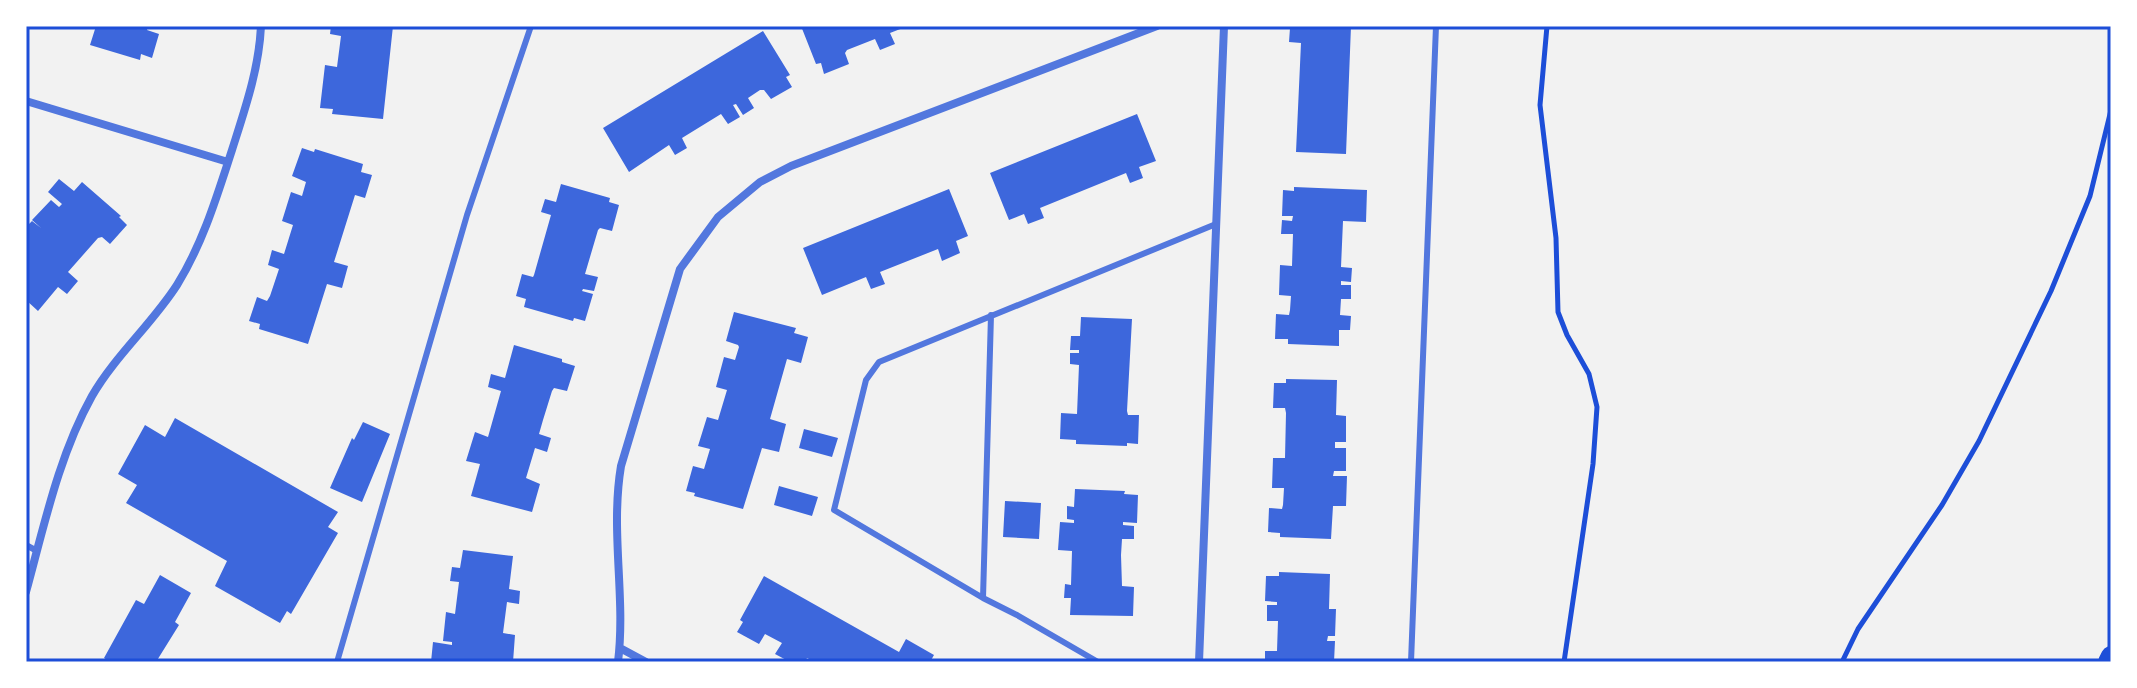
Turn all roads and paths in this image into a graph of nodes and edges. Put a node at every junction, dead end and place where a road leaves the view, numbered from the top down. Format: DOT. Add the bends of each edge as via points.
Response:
graph roads {
  1 [pos="261,26"];
  2 [pos="531,26"];
  3 [pos="1157,26"];
  4 [pos="1224,26"];
  5 [pos="1436,26"];
  6 [pos="1547,26"];
  7 [pos="26,101"];
  8 [pos="2111,110"];
  9 [pos="228,162"];
  10 [pos="1216,224"];
  11 [pos="991,315"];
  12 [pos="26,545"];
  13 [pos="37,551"];
  14 [pos="26,592"];
  15 [pos="983,598"];
  16 [pos="620,648"];
  17 [pos="2111,656"];
  18 [pos="337,662"];
  19 [pos="618,662"];
  20 [pos="646,662"];
  21 [pos="1098,662"];
  22 [pos="1199,662"];
  23 [pos="1411,662"];
  24 [pos="1564,662"];
  25 [pos="1842,662"];
  26 [pos="2108,662"];
  1 -- 9 [label="street" via="250,92"];
  2 -- 18 [label="lane" via="467,215"];
  3 -- 16 [label="street" via="791,166 760,182 718,217 680,269 621,466 616,493"];
  4 -- 10 [label="street"];
  5 -- 23 [label="lane"];
  6 -- 24 [label="path" via="1540,105 1556,238 1558,312 1589,374 1597,407"];
  7 -- 9 [label="street"];
  8 -- 25 [label="path" via="2090,196 1979,441"];
  9 -- 13 [label="street" via="204,233 177,284 110,370 74,432"];
  10 -- 11 [label="lane"];
  10 -- 22 [label="street"];
  11 -- 15 [label="lane"];
  11 -- 15 [label="lane" via="879,362 866,380 834,510"];
  12 -- 13 [label="lane"];
  13 -- 14 [label="street"];
  15 -- 21 [label="lane"];
  16 -- 19 [label="street"];
  16 -- 20 [label="street"];
  17 -- 26 [label="main road"];
}
